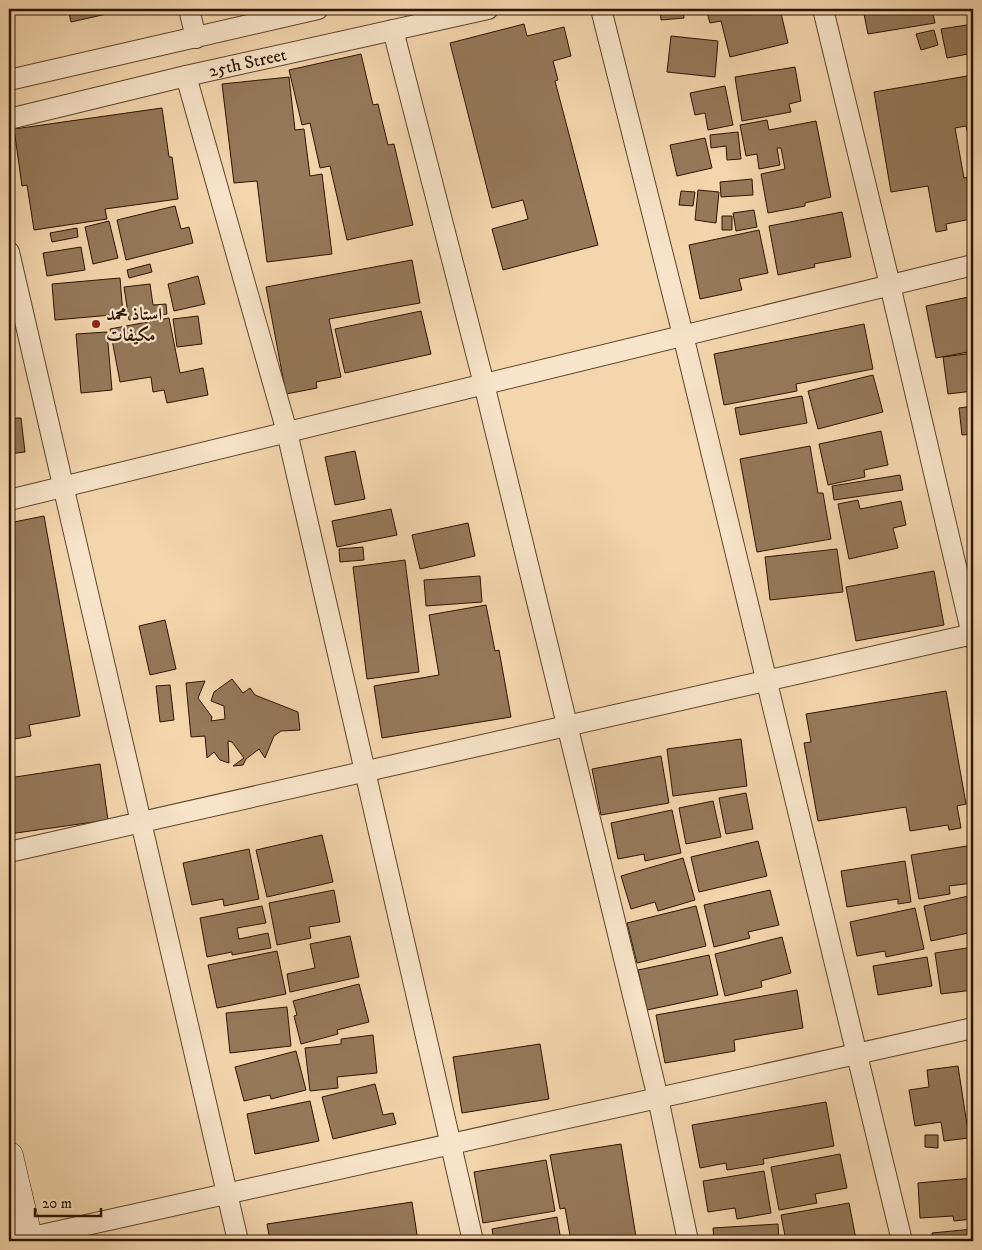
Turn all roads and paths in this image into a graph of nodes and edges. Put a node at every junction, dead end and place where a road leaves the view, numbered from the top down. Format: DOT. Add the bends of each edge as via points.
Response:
graph roads {
  1 [pos="189,9"];
  2 [pos="318,9"];
  3 [pos="488,9"];
  4 [pos="601,9"];
  5 [pos="823,9"];
  6 [pos="392,30"];
  7 [pos="196,38"];
  8 [pos="186,76"];
  9 [pos="9,80"];
  10 [pos="9,119"];
  11 [pos="9,252"];
  12 [pos="973,265"];
  13 [pos="890,285"];
  14 [pos="683,335"];
  15 [pos="484,384"];
  16 [pos="287,432"];
  17 [pos="64,487"];
  18 [pos="9,500"];
  19 [pos="973,636"];
  20 [pos="767,681"];
  21 [pos="567,726"];
  22 [pos="365,772"];
  23 [pos="141,822"];
  24 [pos="9,852"];
  25 [pos="973,1028"];
  26 [pos="856,1054"];
  27 [pos="658,1098"];
  28 [pos="451,1144"];
  29 [pos="9,1156"];
  30 [pos="227,1194"];
  31 [pos="29,1240"];
  32 [pos="238,1241"];
  33 [pos="473,1241"];
  34 [pos="688,1241"];
  35 [pos="902,1241"];
  1 -- 7 [label="street"];
  2 -- 7 [label="street, 25th Street"];
  3 -- 6 [label="street, 25th Street"];
  4 -- 14 [label="street"];
  5 -- 13 [label="street"];
  6 -- 8 [label="street, 25th Street"];
  6 -- 15 [label="street"];
  7 -- 9 [label="street, 25th Street"];
  8 -- 10 [label="street, 25th Street"];
  8 -- 16 [label="street"];
  11 -- 17 [label="street"];
  12 -- 13 [label="street"];
  13 -- 14 [label="street"];
  13 -- 19 [label="street"];
  14 -- 15 [label="street"];
  14 -- 20 [label="street"];
  15 -- 16 [label="street"];
  15 -- 21 [label="street"];
  16 -- 17 [label="street"];
  16 -- 22 [label="street"];
  17 -- 18 [label="street"];
  17 -- 23 [label="street"];
  19 -- 20 [label="street"];
  20 -- 21 [label="street"];
  20 -- 26 [label="street"];
  21 -- 22 [label="street"];
  21 -- 27 [label="street"];
  22 -- 23 [label="street"];
  22 -- 28 [label="street"];
  23 -- 24 [label="street"];
  23 -- 30 [label="street"];
  25 -- 26 [label="street"];
  26 -- 27 [label="street"];
  26 -- 35 [label="street"];
  27 -- 28 [label="street"];
  27 -- 34 [label="street"];
  28 -- 30 [label="street"];
  28 -- 33 [label="street"];
  29 -- 31 [label="street"];
  30 -- 31 [label="street"];
  30 -- 32 [label="street"];
}
